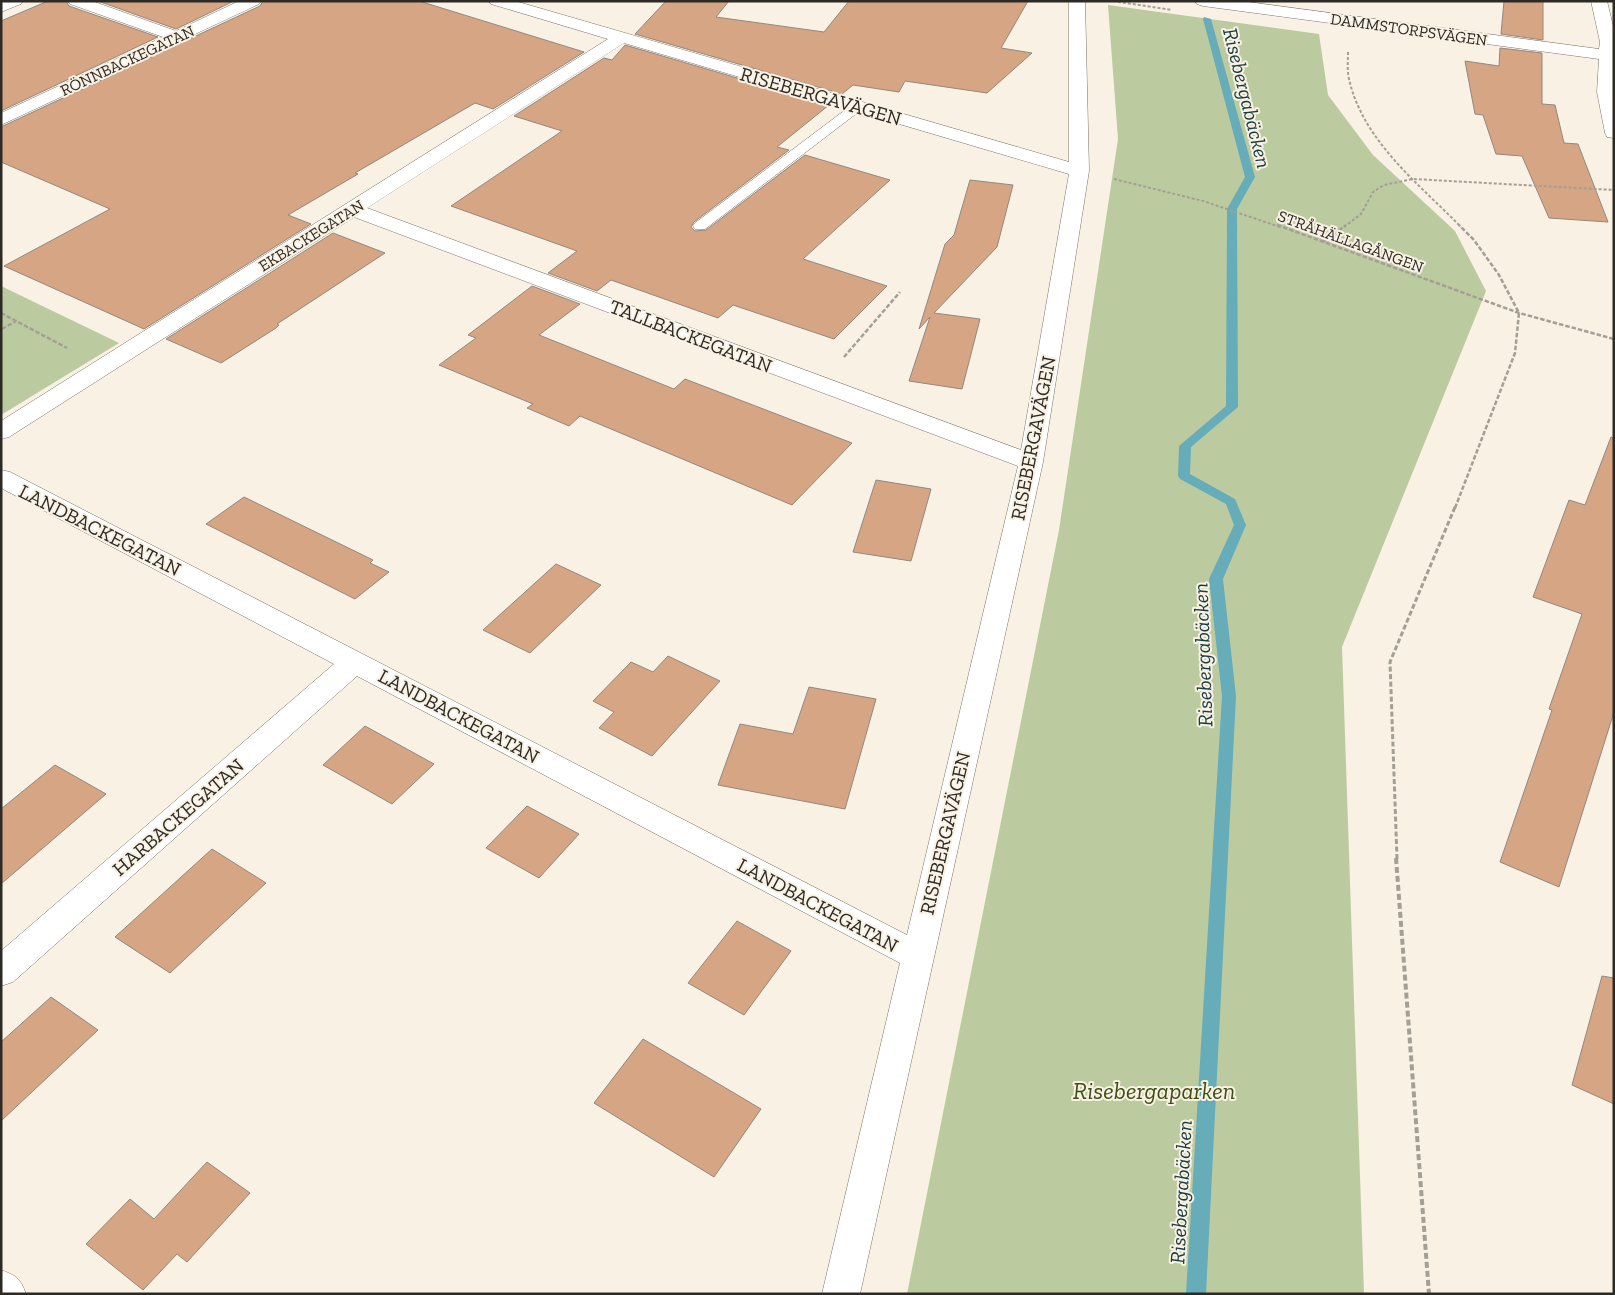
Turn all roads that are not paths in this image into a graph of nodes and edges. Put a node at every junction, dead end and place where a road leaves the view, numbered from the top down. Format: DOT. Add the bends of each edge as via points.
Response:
graph roads {
  1 [pos="15,1"];
  2 [pos="76,1"];
  3 [pos="253,1"];
  4 [pos="497,1"];
  5 [pos="1077,1"];
  6 [pos="1204,1"];
  7 [pos="1599,1"];
  8 [pos="1,7"];
  9 [pos="178,36"];
  10 [pos="621,38"];
  11 [pos="1611,55"];
  12 [pos="857,107"];
  13 [pos="1,120"];
  14 [pos="1614,133"];
  15 [pos="1079,171"];
  16 [pos="352,209"];
  17 [pos="700,226"];
  18 [pos="1,432"];
  19 [pos="1031,462"];
  20 [pos="1,478"];
  21 [pos="355,662"];
  22 [pos="917,956"];
  23 [pos="1,972"];
  24 [pos="1,1289"];
  25 [pos="7,1294"];
  26 [pos="841,1294"];
  1 -- 8 [label="street"];
  2 -- 9 [label="street"];
  3 -- 9 [label="street, RÖNNBACKEGATAN"];
  4 -- 10 [label="street, RISEBERGAVÄGEN"];
  5 -- 15 [label="street"];
  6 -- 11 [label="street, DAMMSTORPSVÄGEN"];
  7 -- 11 [label="street"];
  9 -- 13 [label="street, RÖNNBACKEGATAN"];
  10 -- 12 [label="street, RISEBERGAVÄGEN"];
  10 -- 16 [label="street, EKBACKEGATAN"];
  11 -- 14 [label="street" via="1606,92"];
  12 -- 15 [label="street, RISEBERGAVÄGEN"];
  12 -- 17 [label="lane"];
  15 -- 19 [label="street, RISEBERGAVÄGEN"];
  16 -- 18 [label="street, EKBACKEGATAN"];
  16 -- 19 [label="street, TALLBACKEGATAN"];
  19 -- 22 [label="street, RISEBERGAVÄGEN"];
  20 -- 21 [label="street, LANDBACKEGATAN"];
  21 -- 22 [label="street, LANDBACKEGATAN"];
  21 -- 23 [label="street, HARBACKEGATAN"];
  22 -- 26 [label="street, RISEBERGAVÄGEN"];
  24 -- 25 [label="street"];
}
